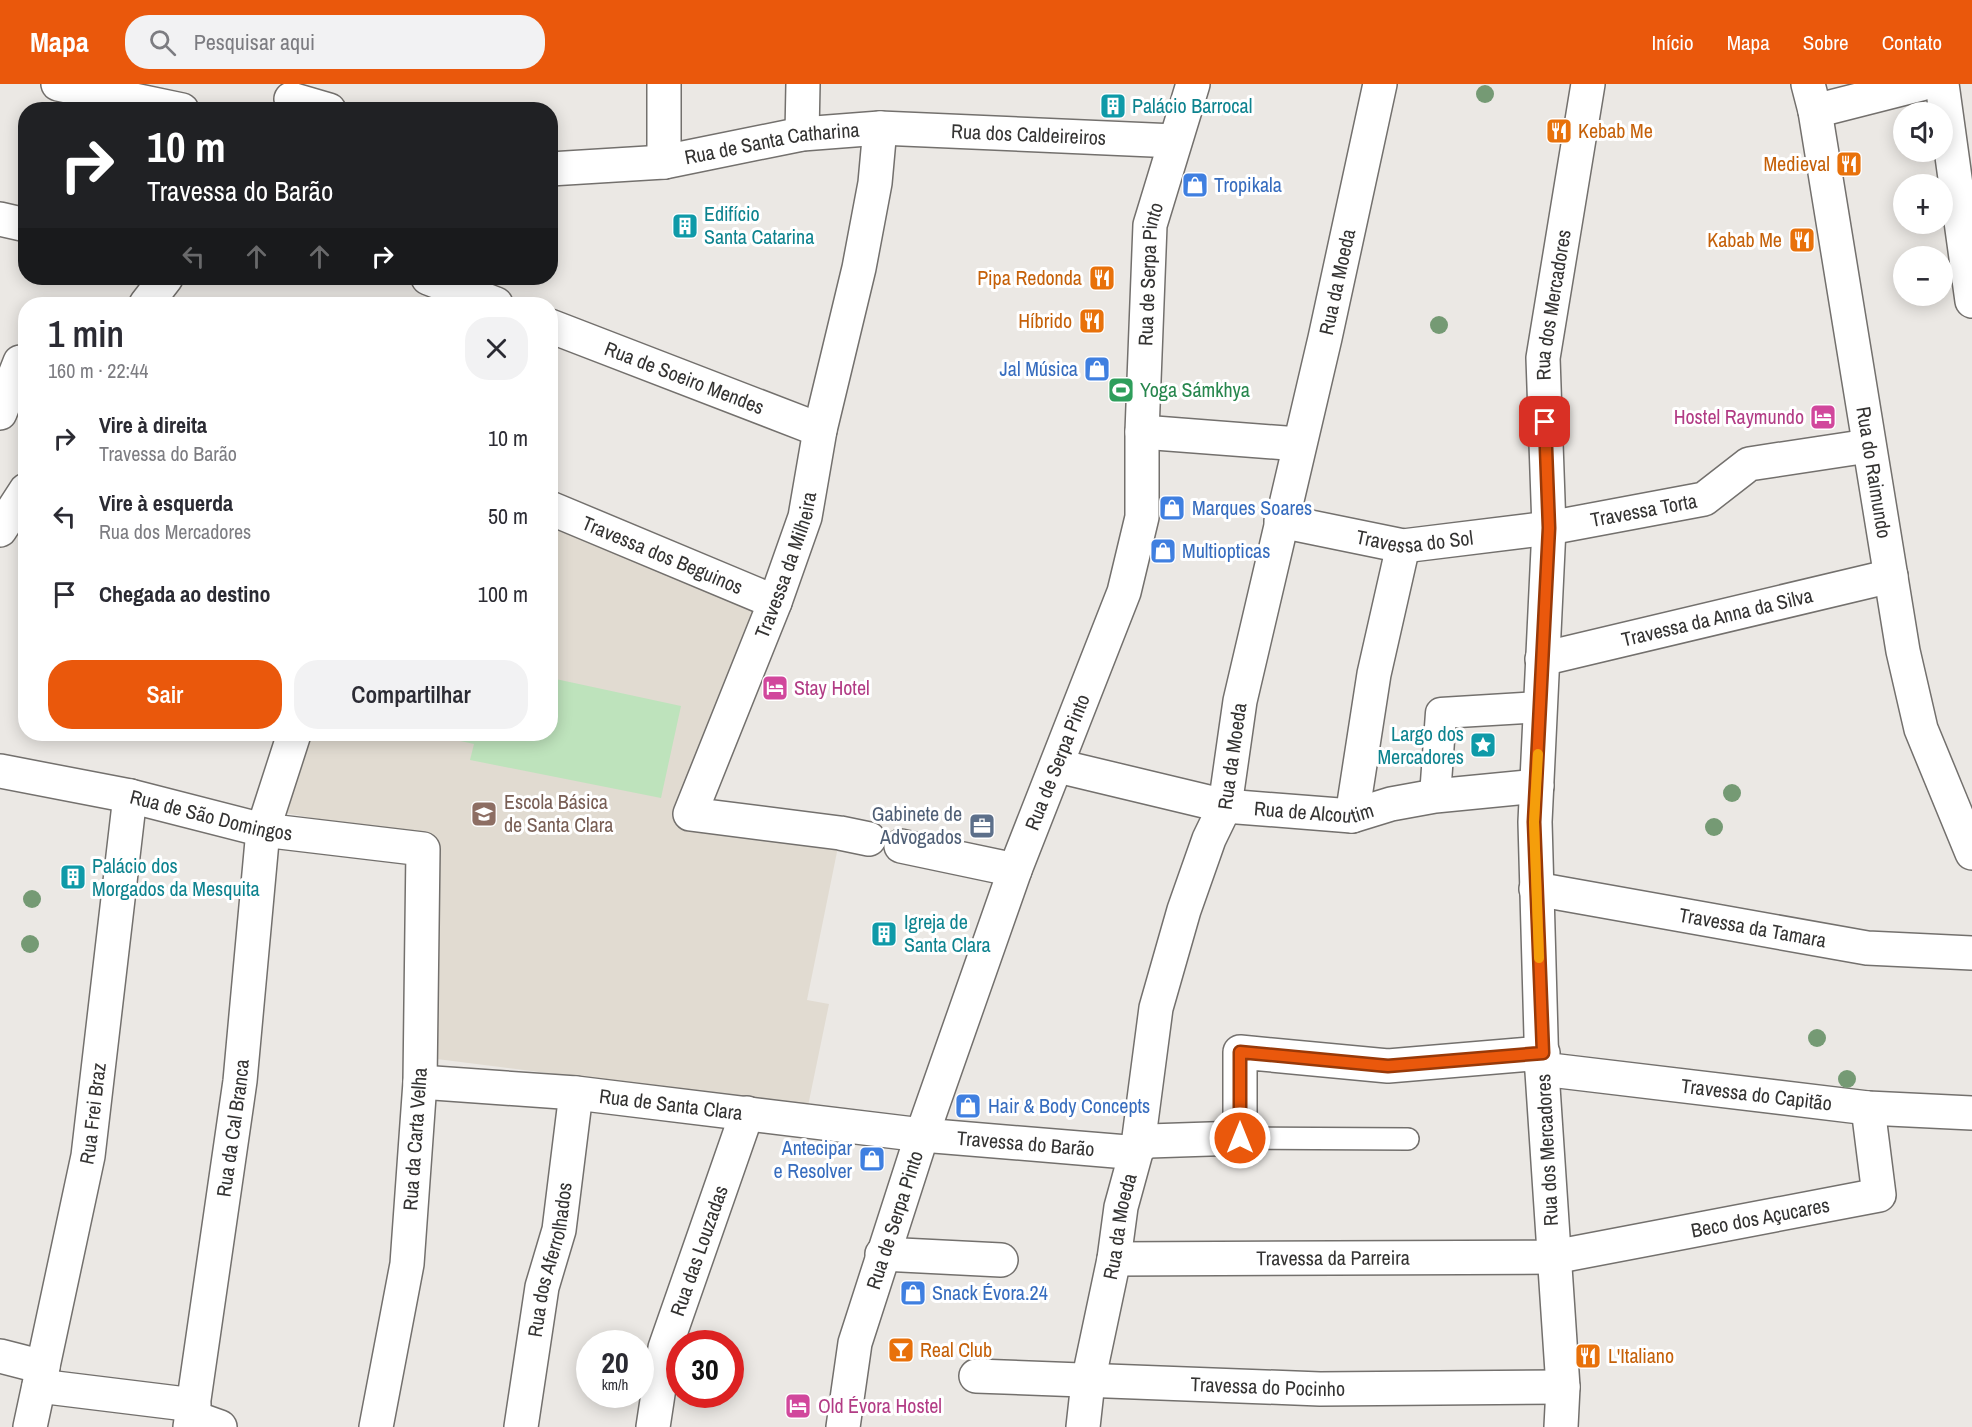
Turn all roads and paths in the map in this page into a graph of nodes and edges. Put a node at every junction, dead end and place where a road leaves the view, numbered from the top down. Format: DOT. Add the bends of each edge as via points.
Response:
graph roads {
  1 [pos="58,84"];
  2 [pos="664,84"];
  3 [pos="803,84"];
  4 [pos="1193,84"];
  5 [pos="1380,84"];
  6 [pos="1588,84"];
  7 [pos="1921,84"];
  8 [pos="1942,84"];
  9 [pos="290,97"];
  10 [pos="1811,98"];
  11 [pos="144,102"];
  12 [pos="305,102"];
  13 [pos="880,128"];
  14 [pos="802,134"];
  15 [pos="1175,141"];
  16 [pos="664,162"];
  17 [pos="558,169"];
  18 [pos="0,219"];
  19 [pos="18,223"];
  20 [pos="161,285"];
  21 [pos="445,290"];
  22 [pos="151,297"];
  23 [pos="470,297"];
  24 [pos="1972,301"];
  25 [pos="558,329"];
  26 [pos="15,360"];
  27 [pos="0,413"];
  28 [pos="820,430"];
  29 [pos="1142,432"];
  30 [pos="1299,444"];
  31 [pos="1868,446"];
  32 [pos="18,502"];
  33 [pos="558,511"];
  34 [pos="1281,520"];
  35 [pos="1549,528"];
  36 [pos="0,530"];
  37 [pos="1403,546"];
  38 [pos="1891,576"];
  39 [pos="775,602"];
  40 [pos="1542,659"];
  41 [pos="1540,707"];
  42 [pos="292,741"];
  43 [pos="1058,766"];
  44 [pos="0,771"];
  45 [pos="1537,786"];
  46 [pos="130,796"];
  47 [pos="1435,796"];
  48 [pos="1225,806"];
  49 [pos="1352,816"];
  50 [pos="263,830"];
  51 [pos="869,839"];
  52 [pos="901,846"];
  53 [pos="423,849"];
  54 [pos="1972,853"];
  55 [pos="1015,870"];
  56 [pos="1536,890"];
  57 [pos="1972,953"];
  58 [pos="1542,1061"];
  59 [pos="420,1082"];
  60 [pos="576,1093"];
  61 [pos="1868,1108"];
  62 [pos="747,1113"];
  63 [pos="1972,1113"];
  64 [pos="922,1135"];
  65 [pos="1240,1138"];
  66 [pos="1408,1139"];
  67 [pos="1138,1145"];
  68 [pos="882,1254"];
  69 [pos="1554,1257"];
  70 [pos="1114,1259"];
  71 [pos="1002,1260"];
  72 [pos="0,1356"];
  73 [pos="976,1376"];
  74 [pos="41,1377"];
  75 [pos="1088,1382"];
  76 [pos="1563,1388"];
  77 [pos="199,1419"];
  78 [pos="30,1427"];
  79 [pos="376,1427"];
  80 [pos="521,1427"];
  81 [pos="653,1427"];
  82 [pos="843,1427"];
  83 [pos="1083,1427"];
  84 [pos="1561,1427"];
  1 -- 11 [label="street"];
  2 -- 16 [label="street"];
  3 -- 14 [label="street"];
  4 -- 15 [label="street, Rua de Serpa Pinto"];
  5 -- 30 [label="street, Rua da Moeda"];
  6 -- 35 [label="street, Rua dos Mercadores" via="1543,358"];
  7 -- 10 [label="street"];
  8 -- 24 [label="street"];
  9 -- 12 [label="street"];
  10 -- 31 [label="street, Rua do Raimundo"];
  13 -- 14 [label="street, Rua de Santa Catharina"];
  13 -- 15 [label="street, Rua dos Caldeireiros"];
  13 -- 28 [label="street, Travessa da Milheira" via="875,183 859,268"];
  14 -- 16 [label="street, Rua de Santa Catharina"];
  15 -- 29 [label="street, Rua de Serpa Pinto" via="1150,225"];
  16 -- 17 [label="street, Rua de Santa Catharina"];
  18 -- 19 [label="street"];
  20 -- 22 [label="street"];
  21 -- 23 [label="street"];
  25 -- 28 [label="street, Rua de Soeiro Mendes"];
  26 -- 27 [label="street"];
  28 -- 39 [label="street, Travessa da Milheira" via="805,517"];
  29 -- 30 [label="street"];
  29 -- 43 [label="street, Rua de Serpa Pinto" via="1142,517 1124,592"];
  30 -- 34 [label="street, Rua da Moeda"];
  31 -- 35 [label="street, Travessa Torta" via="1749,464 1704,499"];
  31 -- 38 [label="street, Rua do Raimundo"];
  32 -- 36 [label="street"];
  33 -- 39 [label="street, Travessa dos Beguinos"];
  34 -- 37 [label="street, Travessa do Sol"];
  34 -- 48 [label="street, Rua da Moeda" via="1240,701"];
  35 -- 37 [label="street, Travessa do Sol"];
  35 -- 40 [label="street, Rua dos Mercadores"];
  37 -- 49 [label="street" via="1374,674"];
  38 -- 40 [label="street, Travessa da Anna da Silva"];
  38 -- 54 [label="street, Rua do Raimundo" via="1921,729"];
  39 -- 51 [label="street, Travessa da Milheira" via="690,814"];
  40 -- 41 [label="street, Rua dos Mercadores"];
  41 -- 45 [label="street, Rua dos Mercadores"];
  41 -- 47 [label="street" via="1441,713"];
  42 -- 50 [label="street, Rua da Cal Branca"];
  43 -- 48 [label="street, Rua de Alcoutim"];
  43 -- 55 [label="street, Rua de Serpa Pinto"];
  44 -- 46 [label="street, Rua de São Domingos"];
  45 -- 47 [label="street, Rua de Alcoutim"];
  45 -- 56 [label="street, Rua dos Mercadores"];
  46 -- 50 [label="street, Rua de São Domingos"];
  46 -- 74 [label="street, Rua Frei Braz" via="88,1156"];
  47 -- 49 [label="street, Rua de Alcoutim"];
  48 -- 49 [label="street, Rua de Alcoutim"];
  48 -- 67 [label="street, Rua da Moeda" via="1184,910 1156,1008"];
  50 -- 53 [label="street, Rua de São Domingos"];
  50 -- 77 [label="street, Rua da Cal Branca" via="240,1081"];
  52 -- 55 [label="street"];
  53 -- 59 [label="street, Rua da Carta Velha"];
  55 -- 64 [label="street, Rua de Serpa Pinto"];
  56 -- 57 [label="street, Travessa da Tamara" via="1867,948"];
  56 -- 58 [label="street, Rua dos Mercadores"];
  58 -- 61 [label="street, Travessa do Capitão"];
  58 -- 65 [label="street" via="1388,1066 1240,1052"];
  58 -- 69 [label="street, Rua dos Mercadores"];
  59 -- 60 [label="street, Rua de Santa Clara"];
  59 -- 79 [label="street, Rua da Carta Velha" via="407,1264"];
  60 -- 62 [label="street, Rua de Santa Clara"];
  60 -- 80 [label="street, Rua dos Aferrolhados" via="559,1230 542,1287"];
  61 -- 63 [label="street, Travessa do Capitão"];
  61 -- 69 [label="street, Beco dos Açucares" via="1879,1195"];
  62 -- 64 [label="street, Rua de Santa Clara"];
  62 -- 81 [label="street, Rua das Louzadas" via="665,1348"];
  64 -- 67 [label="street, Travessa do Barão" via="1127,1152"];
  64 -- 68 [label="street, Rua de Serpa Pinto"];
  65 -- 66 [label="lane"];
  65 -- 67 [label="street, Travessa do Barão" via="1149,1141"];
  67 -- 70 [label="street, Rua da Moeda" via="1121,1207"];
  68 -- 71 [label="street"];
  68 -- 82 [label="street, Rua de Serpa Pinto" via="855,1343"];
  69 -- 70 [label="street, Travessa da Parreira"];
  69 -- 76 [label="street, Rua dos Mercadores"];
  70 -- 75 [label="street, Rua da Moeda"];
  72 -- 74 [label="street"];
  73 -- 75 [label="street, Travessa do Pocinho"];
  74 -- 77 [label="street"];
  74 -- 78 [label="street, Rua Frei Braz"];
  75 -- 76 [label="street, Travessa do Pocinho" via="1320,1389"];
  75 -- 83 [label="street, Rua da Moeda"];
  76 -- 84 [label="street, Rua dos Mercadores"];
}
